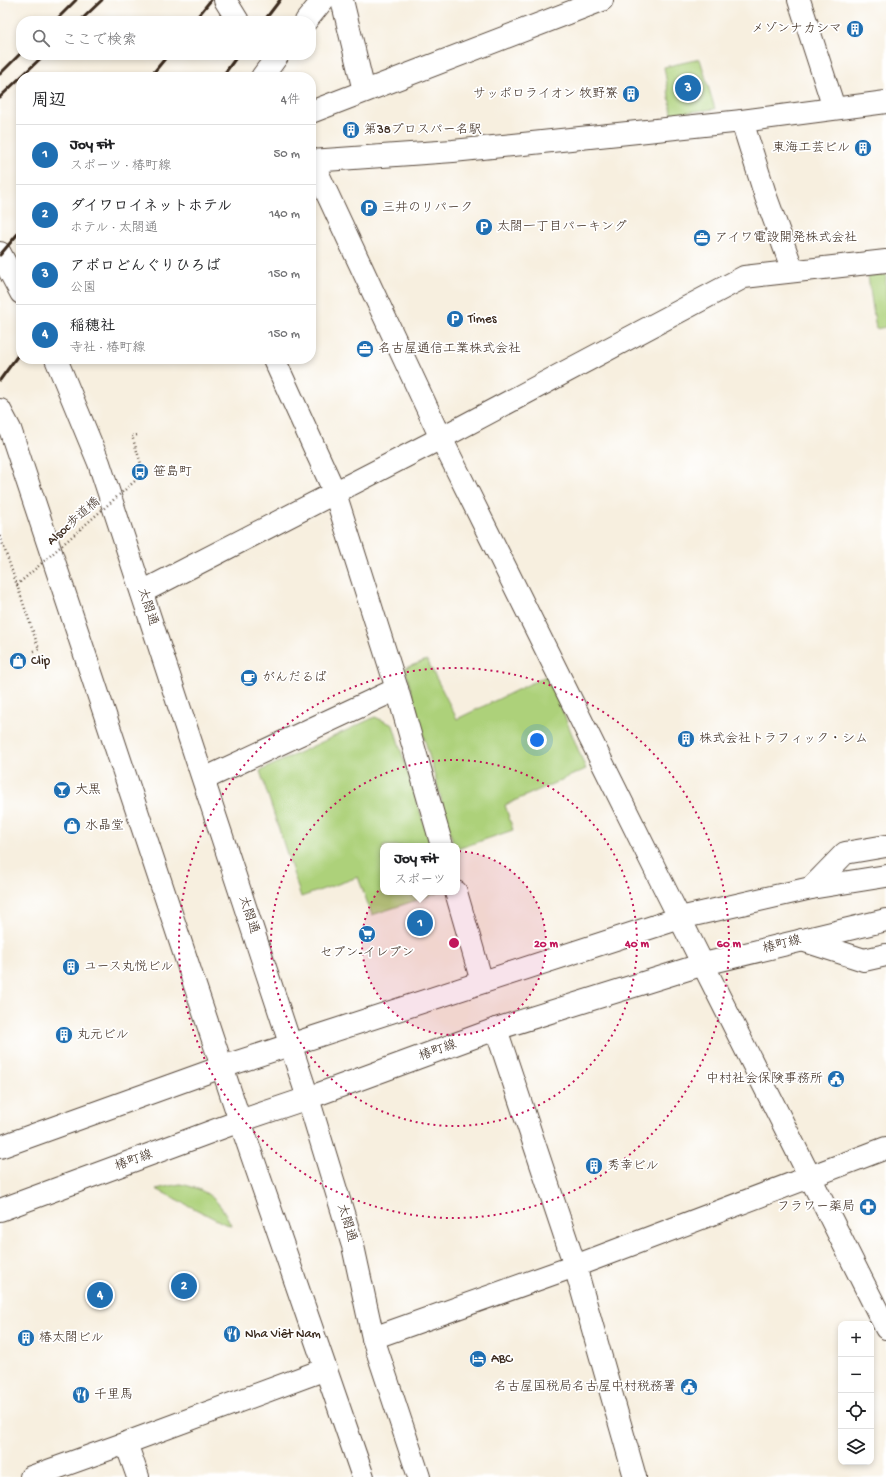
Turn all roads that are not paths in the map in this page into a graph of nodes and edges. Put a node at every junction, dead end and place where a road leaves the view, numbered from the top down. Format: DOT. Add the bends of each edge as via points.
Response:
graph roads {
  1 [pos="225,0"];
  2 [pos="323,0"];
  3 [pos="342,0"];
  4 [pos="602,0"];
  5 [pos="799,0"];
  6 [pos="235,16"];
  7 [pos="310,16"];
  8 [pos="364,91"];
  9 [pos="886,102"];
  10 [pos="834,108"];
  11 [pos="316,110"];
  12 [pos="742,122"];
  13 [pos="316,160"];
  14 [pos="316,171"];
  15 [pos="0,253"];
  16 [pos="886,261"];
  17 [pos="793,271"];
  18 [pos="16,283"];
  19 [pos="61,364"];
  20 [pos="276,364"];
  21 [pos="0,410"];
  22 [pos="5,435"];
  23 [pos="441,438"];
  24 [pos="335,493"];
  25 [pos="142,592"];
  26 [pos="397,689"];
  27 [pos="204,779"];
  28 [pos="441,843"];
  29 [pos="886,846"];
  30 [pos="886,876"];
  31 [pos="811,888"];
  32 [pos="457,895"];
  33 [pos="680,918"];
  34 [pos="886,920"];
  35 [pos="802,940"];
  36 [pos="886,955"];
  37 [pos="704,964"];
  38 [pos="482,982"];
  39 [pos="496,1029"];
  40 [pos="291,1046"];
  41 [pos="222,1067"];
  42 [pos="308,1098"];
  43 [pos="240,1121"];
  44 [pos="0,1147"];
  45 [pos="886,1148"];
  46 [pos="810,1177"];
  47 [pos="0,1210"];
  48 [pos="575,1266"];
  49 [pos="886,1328"];
  50 [pos="373,1338"];
  51 [pos="326,1369"];
  52 [pos="126,1443"];
  53 [pos="31,1477"];
  54 [pos="138,1477"];
  55 [pos="363,1477"];
  56 [pos="419,1477"];
  57 [pos="634,1477"];
  1 -- 6 [label="street"];
  2 -- 7 [label="street"];
  3 -- 8 [label="street"];
  4 -- 8 [label="street"];
  5 -- 10 [label="street"];
  8 -- 11 [label="street"];
  9 -- 10 [label="street"];
  10 -- 12 [label="street"];
  12 -- 13 [label="street" via="453,151"];
  12 -- 17 [label="street"];
  14 -- 23 [label="street"];
  15 -- 18 [label="street"];
  16 -- 17 [label="street"];
  17 -- 23 [label="street" via="744,277"];
  19 -- 25 [label="street, 太閤通"];
  20 -- 24 [label="street"];
  21 -- 22 [label="street"];
  22 -- 41 [label="street"];
  23 -- 24 [label="street"];
  23 -- 33 [label="street"];
  24 -- 25 [label="street"];
  24 -- 26 [label="street"];
  25 -- 27 [label="street, 太閤通"];
  26 -- 27 [label="street"];
  26 -- 28 [label="street"];
  27 -- 40 [label="street, 太閤通"];
  29 -- 31 [label="street" via="845,853"];
  30 -- 31 [label="street"];
  31 -- 33 [label="street"];
  32 -- 38 [label="street"];
  33 -- 37 [label="street"];
  33 -- 38 [label="street"];
  34 -- 35 [label="street, 椿町線"];
  35 -- 36 [label="street" via="864,960"];
  35 -- 37 [label="street, 椿町線"];
  37 -- 39 [label="street, 椿町線"];
  37 -- 46 [label="street"];
  38 -- 40 [label="street"];
  39 -- 42 [label="street, 椿町線"];
  39 -- 48 [label="street"];
  40 -- 41 [label="street"];
  40 -- 42 [label="street, 太閤通"];
  41 -- 43 [label="street"];
  41 -- 44 [label="street"];
  42 -- 43 [label="street, 椿町線"];
  42 -- 50 [label="street, 太閤通" via="353,1246"];
  43 -- 47 [label="street, 椿町線"];
  43 -- 51 [label="street"];
  45 -- 46 [label="street"];
  46 -- 48 [label="street"];
  46 -- 49 [label="street"];
  48 -- 50 [label="street"];
  48 -- 57 [label="street"];
  50 -- 56 [label="street, 太閤通"];
  51 -- 52 [label="street"];
  51 -- 55 [label="street"];
  52 -- 53 [label="street"];
  52 -- 54 [label="street"];
}
